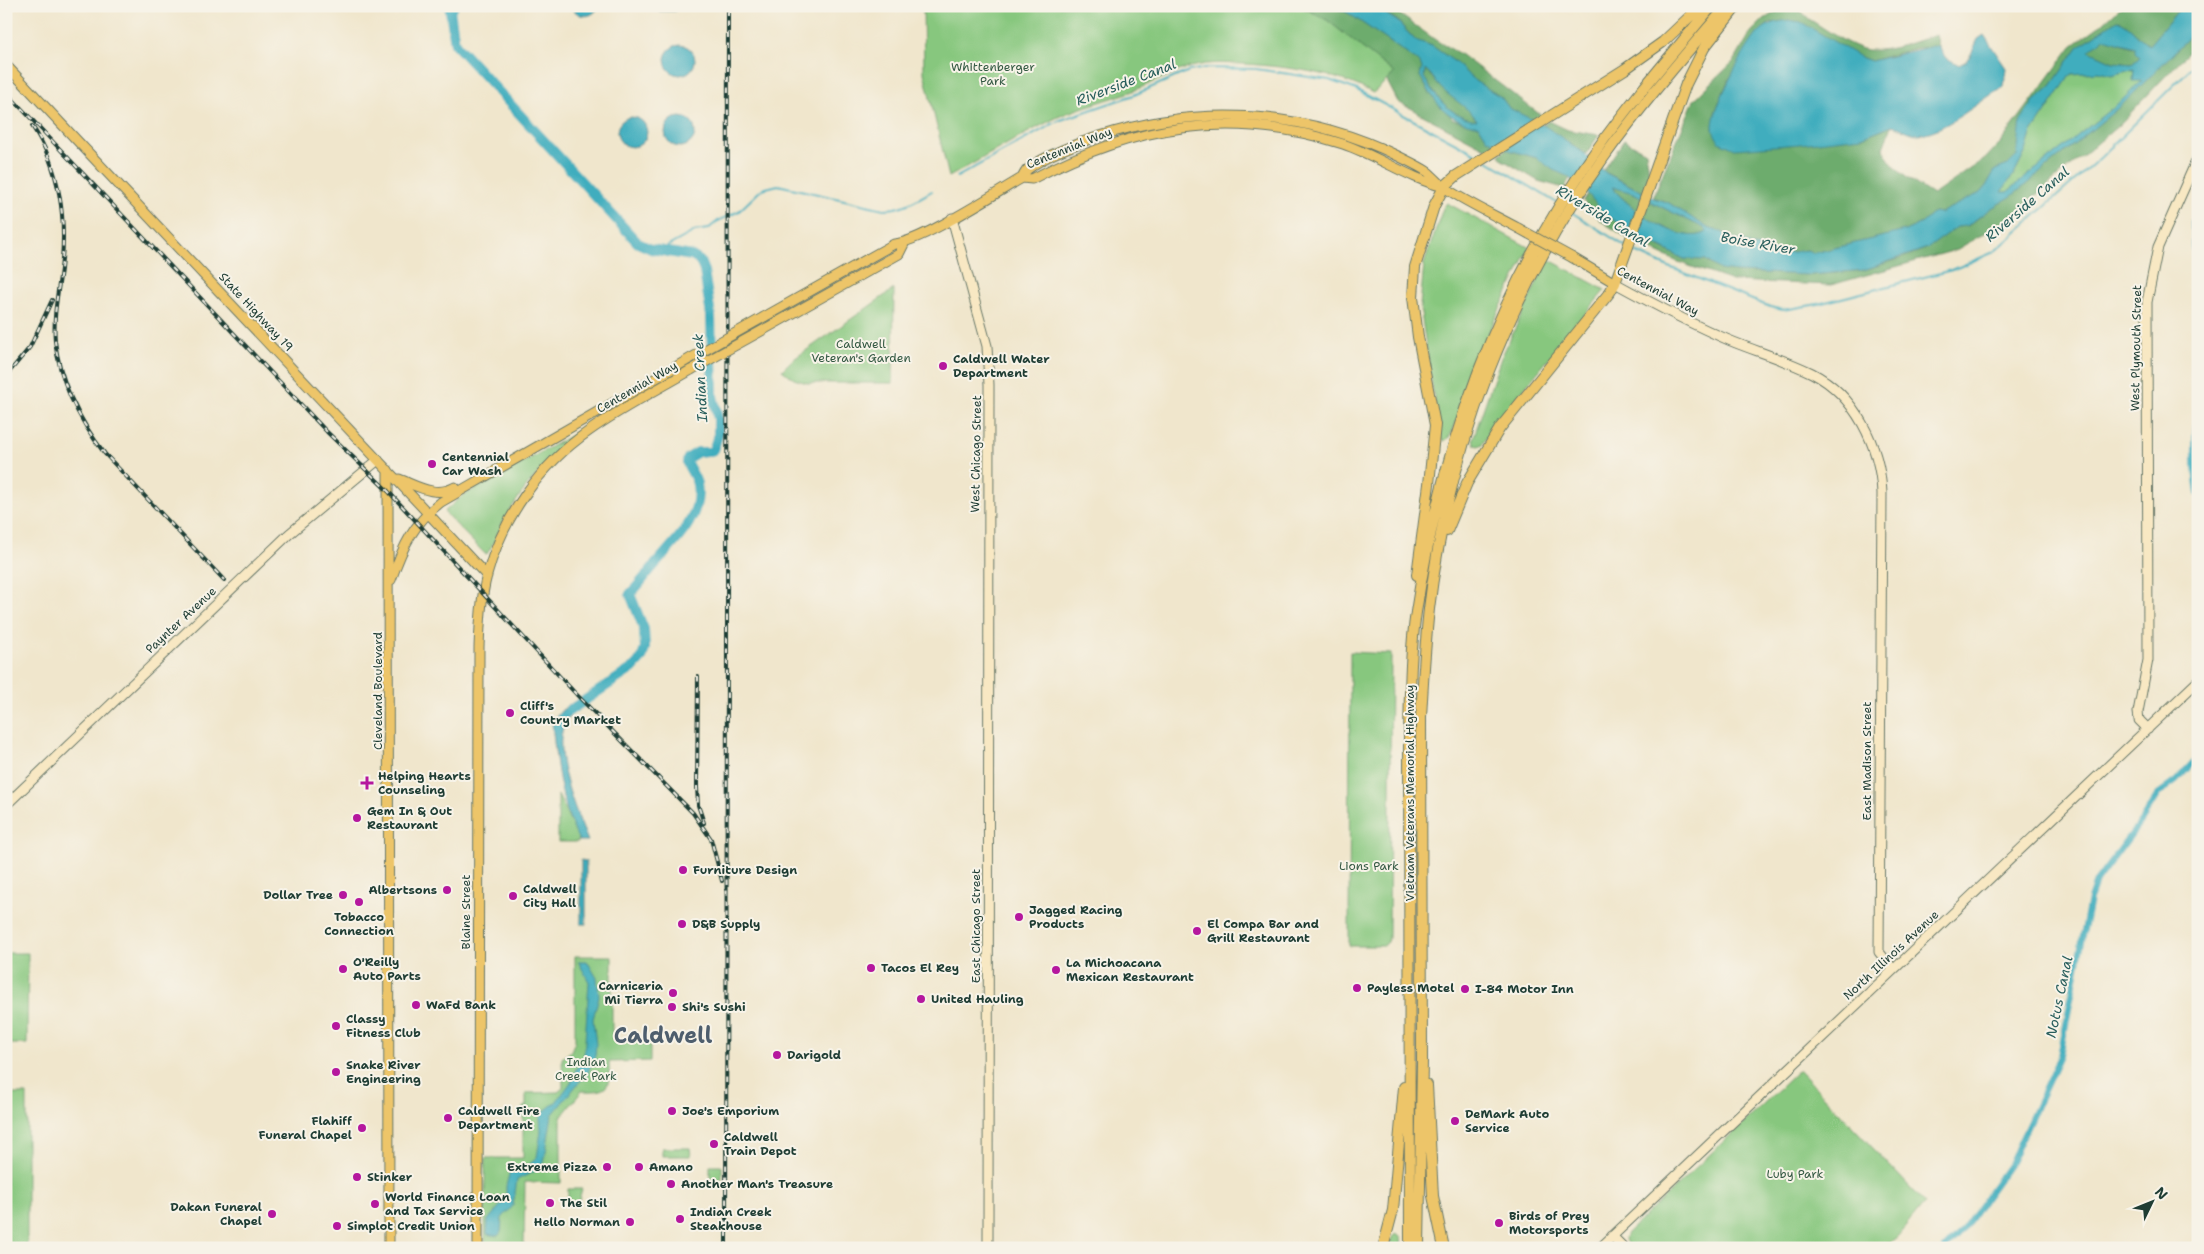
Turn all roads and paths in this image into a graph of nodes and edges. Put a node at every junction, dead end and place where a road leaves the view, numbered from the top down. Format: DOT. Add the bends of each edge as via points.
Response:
graph roads {
  1 [pos="1701,6"];
  2 [pos="1712,6"];
  3 [pos="1728,6"];
  4 [pos="1737,6"];
  5 [pos="6,65"];
  6 [pos="1618,129"];
  7 [pos="2198,158"];
  8 [pos="1444,187"];
  9 [pos="1561,213"];
  10 [pos="952,218"];
  11 [pos="904,244"];
  12 [pos="1616,283"];
  13 [pos="556,436"];
  14 [pos="378,460"];
  15 [pos="388,470"];
  16 [pos="396,478"];
  17 [pos="428,512"];
  18 [pos="1440,545"];
  19 [pos="1881,548"];
  20 [pos="487,576"];
  21 [pos="389,584"];
  22 [pos="1416,614"];
  23 [pos="989,634"];
  24 [pos="2198,681"];
  25 [pos="2148,729"];
  26 [pos="6,805"];
  27 [pos="1893,969"];
  28 [pos="1409,1046"];
  29 [pos="1422,1060"];
  30 [pos="1612,1236"];
  31 [pos="389,1248"];
  32 [pos="478,1248"];
  33 [pos="988,1248"];
  34 [pos="1383,1248"];
  35 [pos="1410,1248"];
  36 [pos="1419,1248"];
  37 [pos="1444,1248"];
  38 [pos="1600,1248"];
  39 [pos="1624,1248"];
  1 -- 8 [label="highway" via="1663,42 1624,70 1466,168"];
  2 -- 6 [label="highway"];
  3 -- 6 [label="highway"];
  4 -- 12 [label="highway" via="1704,48 1686,84"];
  5 -- 14 [label="main road, State Highway 19"];
  6 -- 9 [label="highway"];
  7 -- 25 [label="street, West Plymouth Street" via="2165,228 2150,282 2147,329 2148,660 2138,712 2139,720"];
  8 -- 10 [label="main road, Centennial Way" via="1425,182 1370,154 1323,138 1277,129 1196,126 1159,131 1094,149 1032,179 1022,178"];
  8 -- 12 [label="main road, Centennial Way, bridge"];
  8 -- 22 [label="highway" via="1434,206 1415,267 1413,297 1435,425 1415,586"];
  9 -- 18 [label="highway, Vietnam Veterans Memorial Highway" via="1490,369 1465,440"];
  9 -- 22 [label="highway" via="1523,272 1479,366 1444,474"];
  10 -- 11 [label="main road, Centennial Way"];
  10 -- 23 [label="street, West Chicago Street" via="987,346"];
  11 -- 13 [label="main road, Centennial Way, bridge" via="894,244"];
  11 -- 20 [label="main road, Centennial Way, bridge" via="899,254 588,431 555,459 521,501 496,550"];
  12 -- 18 [label="highway" via="1496,435 1468,483"];
  12 -- 19 [label="street, Centennial Way" via="1704,329 1814,374 1844,398 1872,444 1881,480"];
  13 -- 16 [label="main road" via="539,440 450,490 429,491"];
  13 -- 17 [label="main road, Centennial Way" via="449,496"];
  14 -- 15 [label="main road, State Highway 19"];
  14 -- 26 [label="street, Paynter Avenue" via="314,511"];
  15 -- 16 [label="main road, State Highway 19"];
  15 -- 21 [label="main road, Cleveland Boulevard"];
  16 -- 17 [label="main road, State Highway 19"];
  17 -- 20 [label="main road, State Highway 19"];
  17 -- 21 [label="main road, Centennial Way" via="406,541"];
  18 -- 29 [label="highway, Vietnam Veterans Memorial Highway" via="1429,608 1421,717"];
  19 -- 27 [label="street, East Madison Street" via="1879,952"];
  20 -- 32 [label="main road, Blaine Street" via="479,647"];
  21 -- 31 [label="main road, Cleveland Boulevard"];
  22 -- 28 [label="highway" via="1409,734"];
  23 -- 33 [label="street, East Chicago Street"];
  24 -- 25 [label="street, North Illinois Avenue"];
  25 -- 27 [label="street, North Illinois Avenue"];
  27 -- 30 [label="street, North Illinois Avenue"];
  28 -- 34 [label="highway" via="1393,1210"];
  28 -- 35 [label="highway"];
  29 -- 36 [label="highway, Vietnam Veterans Memorial Highway"];
  29 -- 37 [label="highway" via="1428,1091 1433,1196"];
  30 -- 38 [label="street, North Illinois Avenue"];
  30 -- 39 [label="street"];
}
